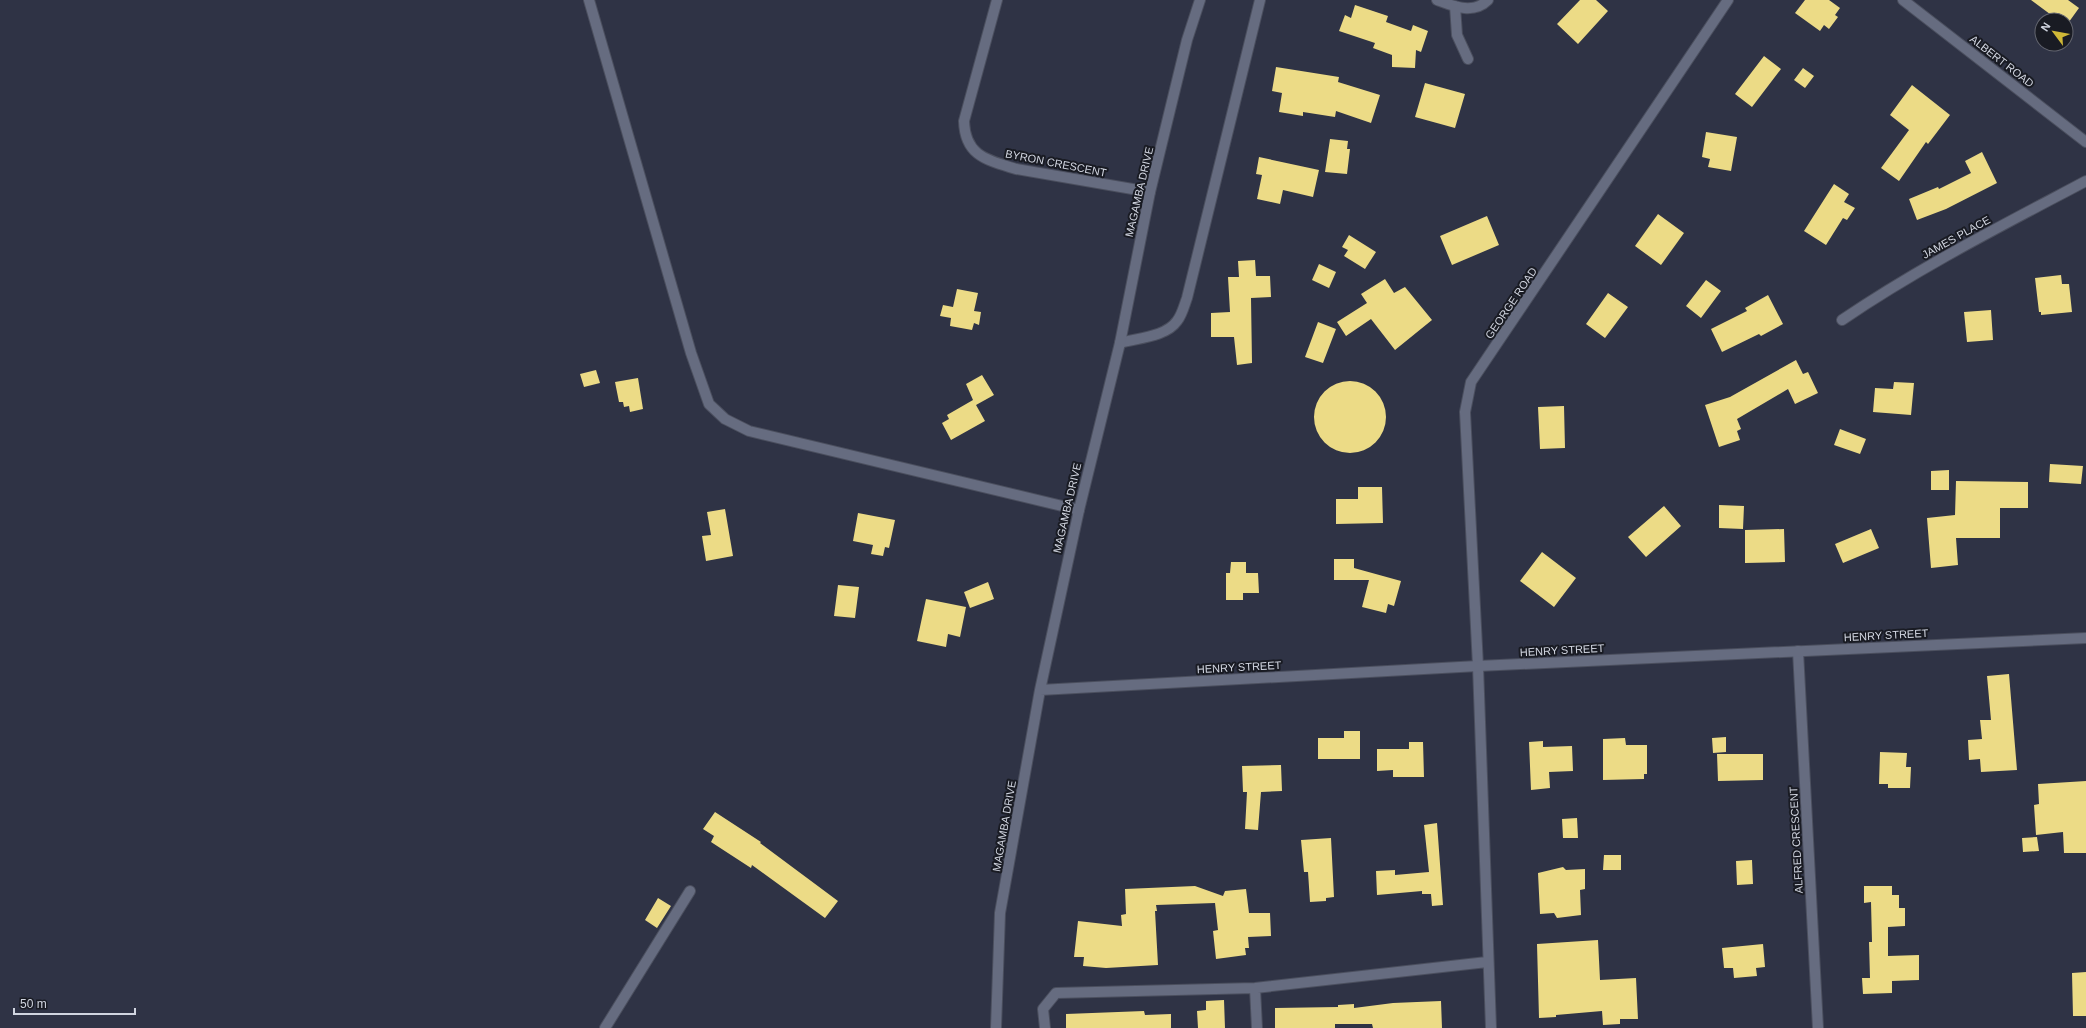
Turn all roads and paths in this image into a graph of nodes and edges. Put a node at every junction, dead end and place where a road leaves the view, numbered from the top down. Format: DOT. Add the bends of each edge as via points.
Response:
graph roads {
  1 [pos="590,0"];
  2 [pos="997,0"];
  3 [pos="1200,0"];
  4 [pos="1260,0"];
  5 [pos="1437,0"];
  6 [pos="1488,0"];
  7 [pos="1728,0"];
  8 [pos="1903,0"];
  9 [pos="1455,6"];
  10 [pos="1468,59"];
  11 [pos="2086,142"];
  12 [pos="2086,181"];
  13 [pos="1150,192"];
  14 [pos="1842,320"];
  15 [pos="1120,343"];
  16 [pos="1079,510"];
  17 [pos="2086,638"];
  18 [pos="1798,651"];
  19 [pos="1478,666"];
  20 [pos="1040,690"];
  21 [pos="690,891"];
  22 [pos="1488,962"];
  23 [pos="1256,988"];
  24 [pos="604,1028"];
  25 [pos="996,1028"];
  26 [pos="1045,1028"];
  27 [pos="1257,1028"];
  28 [pos="1490,1028"];
  29 [pos="1818,1028"];
  1 -- 16 [label="street" via="690,353 709,404 726,419 749,431"];
  2 -- 13 [label="street, BYRON CRESCENT" via="964,121 965,136 970,146 979,155 995,163 1016,169"];
  3 -- 13 [label="street, MAGAMBA DRIVE" via="1187,40"];
  4 -- 15 [label="street" via="1187,298 1178,321 1164,332"];
  5 -- 9 [label="street"];
  6 -- 9 [label="street" via="1478,7"];
  7 -- 19 [label="street, GEORGE ROAD" via="1471,382 1465,412"];
  8 -- 11 [label="street, ALBERT ROAD"];
  9 -- 10 [label="street" via="1457,35"];
  12 -- 14 [label="street, JAMES PLACE" via="1959,248 1891,287"];
  13 -- 15 [label="street, MAGAMBA DRIVE"];
  15 -- 16 [label="street, MAGAMBA DRIVE"];
  16 -- 20 [label="street, MAGAMBA DRIVE"];
  17 -- 18 [label="street, HENRY STREET"];
  18 -- 19 [label="street, HENRY STREET"];
  18 -- 29 [label="street, ALFRED CRESCENT"];
  19 -- 20 [label="street, HENRY STREET"];
  19 -- 22 [label="street, GEORGE ROAD"];
  20 -- 25 [label="street, MAGAMBA DRIVE" via="1000,913"];
  21 -- 24 [label="street"];
  22 -- 23 [label="street"];
  22 -- 28 [label="street, GEORGE ROAD"];
  23 -- 26 [label="street" via="1056,993 1043,1010"];
  23 -- 27 [label="street"];
}
